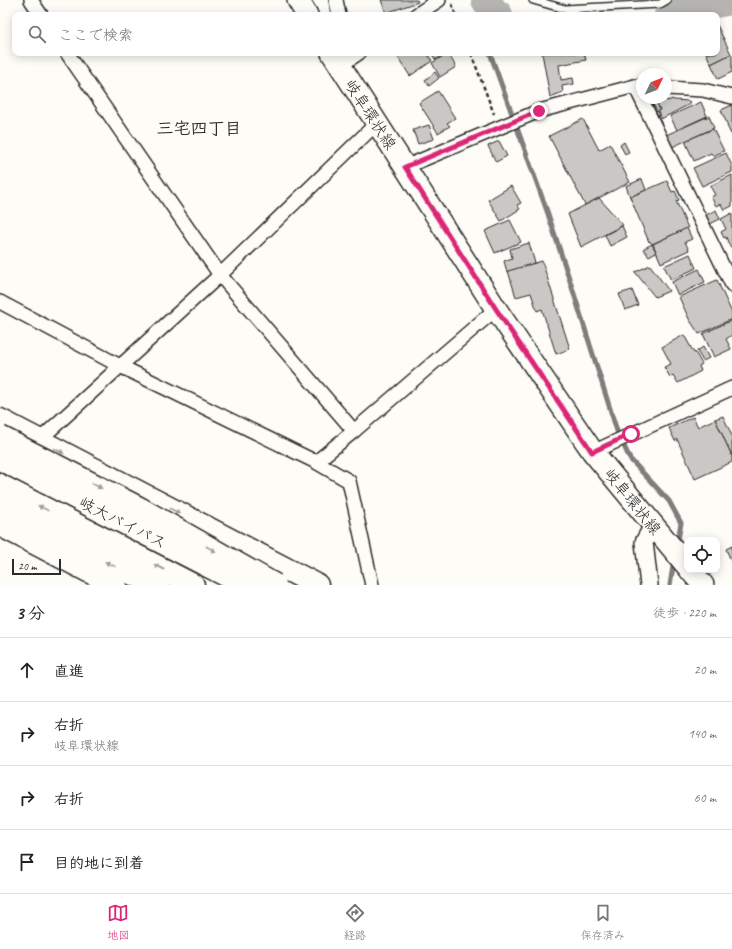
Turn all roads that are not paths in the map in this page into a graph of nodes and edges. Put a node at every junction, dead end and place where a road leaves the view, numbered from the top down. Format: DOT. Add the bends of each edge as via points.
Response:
graph roads {
  1 [pos="31,0"];
  2 [pos="298,0"];
  3 [pos="336,0"];
  4 [pos="439,0"];
  5 [pos="533,0"];
  6 [pos="667,0"];
  7 [pos="39,12"];
  8 [pos="305,12"];
  9 [pos="338,12"];
  10 [pos="421,12"];
  11 [pos="69,56"];
  12 [pos="338,57"];
  13 [pos="636,87"];
  14 [pos="672,88"];
  15 [pos="732,97"];
  16 [pos="647,104"];
  17 [pos="377,123"];
  18 [pos="405,167"];
  19 [pos="220,275"];
  20 [pos="732,285"];
  21 [pos="0,302"];
  22 [pos="496,309"];
  23 [pos="120,366"];
  24 [pos="732,388"];
  25 [pos="0,420"];
  26 [pos="354,431"];
  27 [pos="0,437"];
  28 [pos="39,440"];
  29 [pos="602,448"];
  30 [pos="0,459"];
  31 [pos="316,462"];
  32 [pos="0,476"];
  33 [pos="0,485"];
  34 [pos="0,508"];
  35 [pos="0,525"];
  36 [pos="653,526"];
  37 [pos="684,563"];
  38 [pos="693,573"];
  39 [pos="114,585"];
  40 [pos="158,585"];
  41 [pos="193,585"];
  42 [pos="245,585"];
  43 [pos="275,585"];
  44 [pos="317,585"];
  45 [pos="372,585"];
  46 [pos="649,585"];
  47 [pos="703,585"];
  1 -- 7 [label="street"];
  2 -- 8 [label="main road"];
  3 -- 9 [label="street"];
  4 -- 10 [label="street"];
  5 -- 6 [label="lane" via="565,9 660,4"];
  11 -- 19 [label="street"];
  12 -- 17 [label="main road, 岐阜環状線"];
  13 -- 18 [label="street" via="539,111"];
  14 -- 15 [label="street" via="703,90"];
  16 -- 20 [label="street"];
  17 -- 18 [label="main road, 岐阜環状線"];
  17 -- 19 [label="street"];
  18 -- 22 [label="main road, 岐阜環状線"];
  19 -- 23 [label="street"];
  19 -- 26 [label="street"];
  21 -- 23 [label="street"];
  22 -- 26 [label="street"];
  22 -- 29 [label="main road, 岐阜環状線"];
  23 -- 28 [label="street"];
  23 -- 31 [label="street"];
  24 -- 29 [label="street"];
  25 -- 28 [label="highway"];
  26 -- 31 [label="street"];
  27 -- 43 [label="highway, one-way, bridge" via="140,509"];
  28 -- 32 [label="street"];
  28 -- 44 [label="highway, one-way"];
  29 -- 36 [label="main road, 岐阜環状線"];
  30 -- 42 [label="highway, 岐大バイパス, bridge"];
  31 -- 45 [label="street" via="349,482"];
  41 -- 33 [label="highway, 岐大バイパス, one-way"];
  40 -- 34 [label="highway, one-way" via="112,565"];
  35 -- 39 [label="highway"];
  36 -- 37 [label="main road, 岐阜環状線"];
  36 -- 46 [label="street" via="644,542"];
  38 -- 47 [label="main road, 岐阜環状線"];
}
